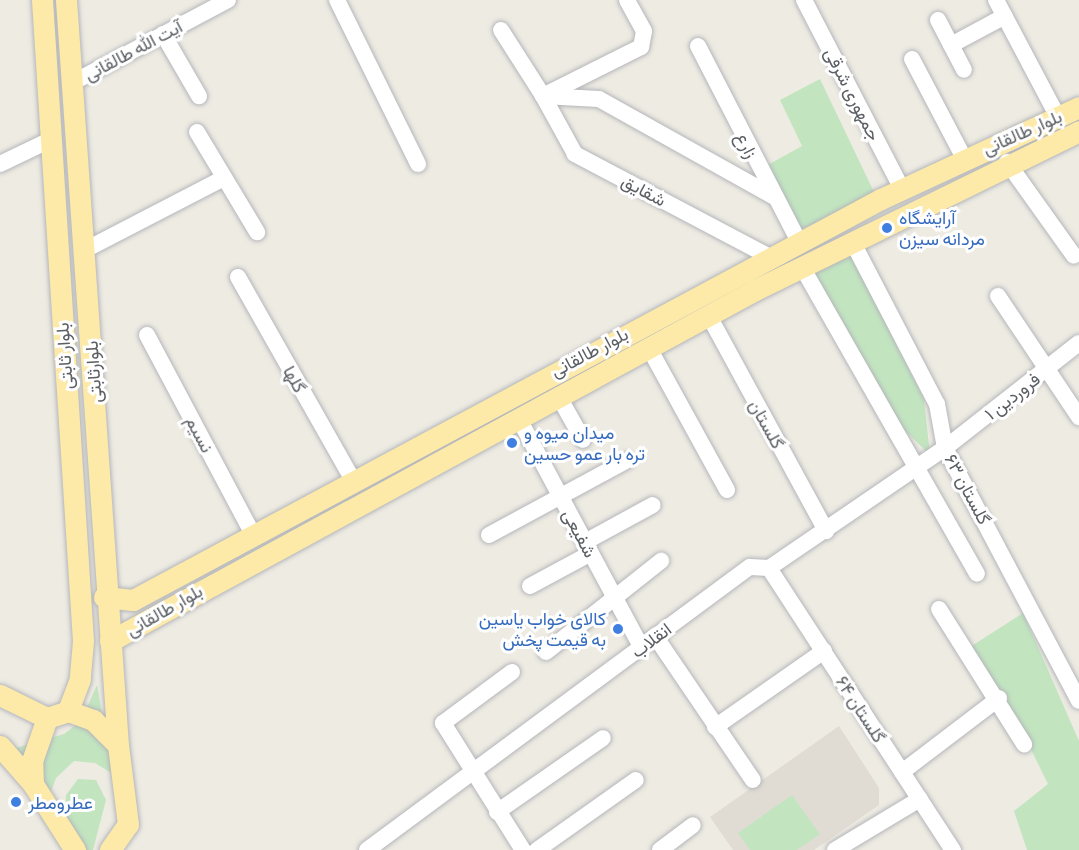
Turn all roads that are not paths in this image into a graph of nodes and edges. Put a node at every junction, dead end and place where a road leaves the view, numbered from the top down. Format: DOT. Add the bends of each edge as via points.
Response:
graph roads {
  1 [pos="42,0"];
  2 [pos="66,0"];
  3 [pos="338,0"];
  4 [pos="627,0"];
  5 [pos="804,0"];
  6 [pos="996,0"];
  7 [pos="220,2"];
  8 [pos="1005,16"];
  9 [pos="938,20"];
  10 [pos="501,30"];
  11 [pos="164,34"];
  12 [pos="951,45"];
  13 [pos="698,46"];
  14 [pos="912,59"];
  15 [pos="964,70"];
  16 [pos="70,84"];
  17 [pos="199,96"];
  18 [pos="543,96"];
  19 [pos="1079,107"];
  20 [pos="1058,117"];
  21 [pos="1079,131"];
  22 [pos="197,132"];
  23 [pos="50,140"];
  24 [pos="964,158"];
  25 [pos="1007,162"];
  26 [pos="0,164"];
  27 [pos="418,164"];
  28 [pos="224,178"];
  29 [pos="902,189"];
  30 [pos="774,197"];
  31 [pos="257,232"];
  32 [pos="852,241"];
  33 [pos="799,242"];
  34 [pos="58,250"];
  35 [pos="1074,256"];
  36 [pos="770,258"];
  37 [pos="84,261"];
  38 [pos="802,267"];
  39 [pos="58,273"];
  40 [pos="238,278"];
  41 [pos="998,296"];
  42 [pos="709,315"];
  43 [pos="147,335"];
  44 [pos="1079,343"];
  45 [pos="649,348"];
  46 [pos="1047,369"];
  47 [pos="559,397"];
  48 [pos="1079,417"];
  49 [pos="519,419"];
  50 [pos="583,440"];
  51 [pos="945,448"];
  52 [pos="626,461"];
  53 [pos="913,470"];
  54 [pos="353,480"];
  55 [pos="727,490"];
  56 [pos="560,496"];
  57 [pos="653,505"];
  58 [pos="826,531"];
  59 [pos="253,534"];
  60 [pos="489,534"];
  61 [pos="588,547"];
  62 [pos="662,561"];
  63 [pos="769,567"];
  64 [pos="977,574"];
  65 [pos="530,586"];
  66 [pos="104,597"];
  67 [pos="615,598"];
  68 [pos="133,600"];
  69 [pos="939,609"];
  70 [pos="142,621"];
  71 [pos="655,636"];
  72 [pos="110,641"];
  73 [pos="641,647"];
  74 [pos="824,651"];
  75 [pos="546,652"];
  76 [pos="512,672"];
  77 [pos="0,695"];
  78 [pos="999,698"];
  79 [pos="1079,701"];
  80 [pos="68,711"];
  81 [pos="47,718"];
  82 [pos="715,727"];
  83 [pos="603,738"];
  84 [pos="1024,744"];
  85 [pos="118,745"];
  86 [pos="1,748"];
  87 [pos="902,772"];
  88 [pos="471,774"];
  89 [pos="636,780"];
  90 [pos="753,780"];
  91 [pos="33,783"];
  92 [pos="920,799"];
  93 [pos="497,812"];
  94 [pos="128,824"];
  95 [pos="693,825"];
  96 [pos="70,847"];
  97 [pos="110,850"];
  98 [pos="134,850"];
  99 [pos="366,850"];
  100 [pos="523,850"];
  101 [pos="537,850"];
  102 [pos="660,850"];
  103 [pos="835,850"];
  104 [pos="953,850"];
  1 -- 23 [label="main road, بلوار ثابتی"];
  2 -- 16 [label="main road, بلوارثابتی"];
  3 -- 27 [label="street"];
  4 -- 18 [label="street" via="644,31 641,47"];
  5 -- 29 [label="street, جمهوری شرقی"];
  6 -- 8 [label="street"];
  7 -- 11 [label="street, آیت الله طالقانی"];
  8 -- 12 [label="street"];
  8 -- 20 [label="street"];
  9 -- 12 [label="street"];
  10 -- 18 [label="street, شقایق"];
  11 -- 16 [label="street, آیت الله طالقانی"];
  11 -- 17 [label="street"];
  12 -- 15 [label="street"];
  13 -- 30 [label="street, زارع"];
  14 -- 24 [label="street"];
  16 -- 37 [label="main road, بلوارثابتی"];
  18 -- 30 [label="street" via="599,99"];
  18 -- 36 [label="street, شقایق" via="575,154"];
  19 -- 20 [label="main road, بلوار طالقانی"];
  20 -- 24 [label="main road, بلوار طالقانی"];
  21 -- 25 [label="main road, بلوار طالقانی"];
  22 -- 28 [label="street"];
  23 -- 26 [label="street"];
  23 -- 34 [label="main road, بلوار ثابتی"];
  24 -- 29 [label="main road, بلوار طالقانی"];
  25 -- 32 [label="main road, بلوار طالقانی"];
  25 -- 35 [label="street"];
  28 -- 31 [label="street"];
  28 -- 37 [label="street"];
  29 -- 33 [label="main road, بلوار طالقانی"];
  30 -- 33 [label="street, زارع"];
  32 -- 38 [label="main road, بلوار طالقانی"];
  32 -- 51 [label="street, گلستان ۶۳" via="937,404"];
  33 -- 36 [label="main road, بلوار طالقانی"];
  34 -- 37 [label="main road"];
  34 -- 39 [label="main road, بلوار ثابتی"];
  36 -- 54 [label="main road, بلوار طالقانی"];
  37 -- 39 [label="main road"];
  37 -- 66 [label="main road, بلوارثابتی"];
  38 -- 42 [label="main road, بلوار طالقانی"];
  38 -- 53 [label="street, گلستان ۶۳"];
  39 -- 80 [label="main road, بلوار ثابتی" via="83,641 80,679"];
  40 -- 54 [label="street, گلها"];
  41 -- 46 [label="street"];
  42 -- 45 [label="main road, بلوار طالقانی"];
  42 -- 58 [label="street, گلستان"];
  43 -- 59 [label="street, نسیم"];
  44 -- 46 [label="street, فروردین ۱"];
  45 -- 47 [label="main road, بلوار طالقانی"];
  45 -- 55 [label="street"];
  46 -- 48 [label="street"];
  46 -- 51 [label="street, فروردین ۱"];
  47 -- 49 [label="main road, بلوار طالقانی"];
  47 -- 50 [label="street"];
  49 -- 56 [label="street, شفیعی"];
  49 -- 70 [label="main road, بلوار طالقانی"];
  51 -- 53 [label="street, انقلاب"];
  51 -- 79 [label="street, گلستان ۶۳"];
  52 -- 56 [label="street"];
  53 -- 58 [label="street, انقلاب"];
  53 -- 64 [label="street, گلستان ۶۳"];
  54 -- 59 [label="main road, بلوار طالقانی"];
  56 -- 60 [label="street"];
  56 -- 61 [label="street, شفیعی"];
  57 -- 61 [label="street"];
  58 -- 63 [label="street, انقلاب"];
  59 -- 68 [label="main road, بلوار طالقانی"];
  61 -- 65 [label="street"];
  61 -- 67 [label="street, شفیعی"];
  62 -- 67 [label="street"];
  63 -- 71 [label="street, انقلاب" via="750,567"];
  63 -- 74 [label="street, گلستان ۶۴"];
  66 -- 68 [label="main road, بلوار طالقانی"];
  66 -- 72 [label="main road, بلوارثابتی"];
  67 -- 73 [label="street, شفیعی"];
  67 -- 75 [label="street"];
  68 -- 70 [label="main road" via="130,614"];
  69 -- 78 [label="street"];
  70 -- 72 [label="main road, بلوار طالقانی"];
  71 -- 73 [label="street, انقلاب"];
  71 -- 82 [label="street"];
  72 -- 85 [label="main road, بلوارثابتی"];
  73 -- 88 [label="street, انقلاب"];
  74 -- 82 [label="street"];
  74 -- 87 [label="street, گلستان ۶۴"];
  76 -- 88 [label="street" via="442,723"];
  77 -- 81 [label="main road"];
  78 -- 84 [label="street"];
  78 -- 87 [label="street"];
  80 -- 81 [label="main road"];
  80 -- 85 [label="main road" via="93,720"];
  81 -- 91 [label="main road" via="32,761"];
  82 -- 90 [label="street"];
  83 -- 93 [label="street"];
  85 -- 94 [label="main road, بلوارثابتی"];
  86 -- 91 [label="main road"];
  87 -- 92 [label="street, گلستان ۶۴"];
  88 -- 93 [label="street"];
  88 -- 99 [label="street, انقلاب"];
  89 -- 101 [label="street"];
  91 -- 96 [label="main road"];
  92 -- 103 [label="street"];
  92 -- 104 [label="street, گلستان ۶۴"];
  93 -- 100 [label="street"];
  94 -- 97 [label="main road"];
  94 -- 98 [label="main road"];
  95 -- 102 [label="street"];
}
